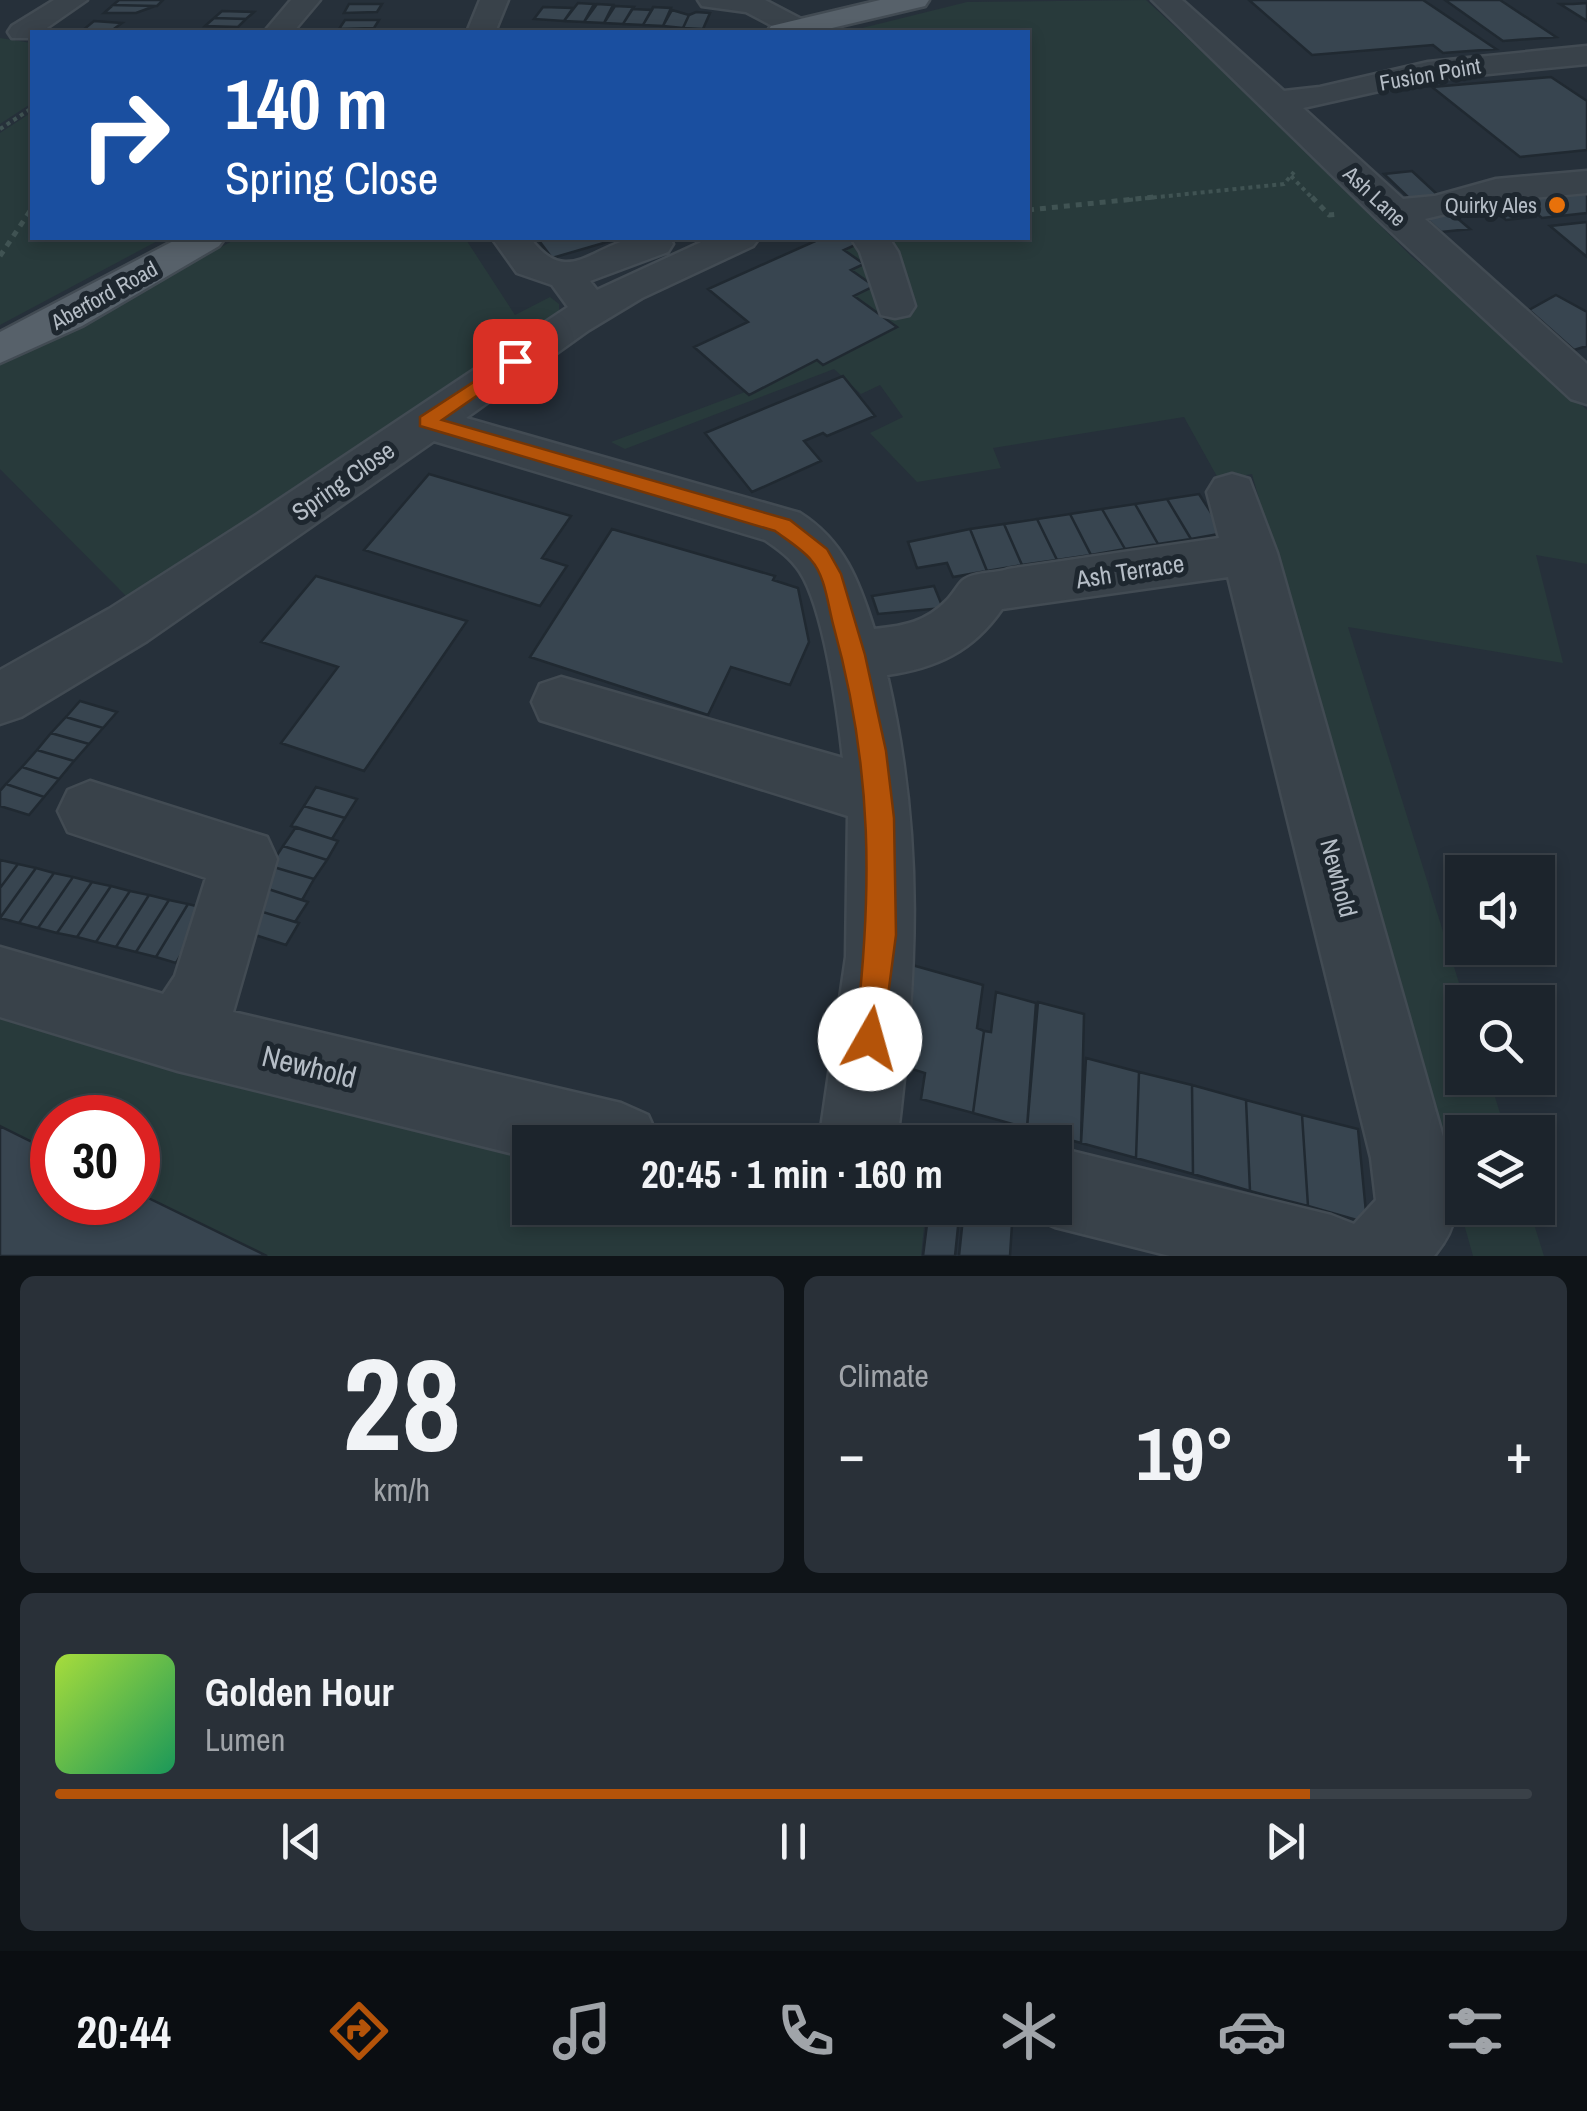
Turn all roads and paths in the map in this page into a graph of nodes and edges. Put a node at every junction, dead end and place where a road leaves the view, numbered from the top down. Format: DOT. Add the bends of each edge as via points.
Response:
graph roads {
  1 [pos="73,0"];
  2 [pos="306,0"];
  3 [pos="494,0"];
  4 [pos="712,0"];
  5 [pos="915,0"];
  6 [pos="1166,0"];
  7 [pos="280,30"];
  8 [pos="482,30"];
  9 [pos="789,30"];
  10 [pos="22,32"];
  11 [pos="1587,55"];
  12 [pos="1275,102"];
  13 [pos="30,109"];
  14 [pos="0,129"];
  15 [pos="1295,171"];
  16 [pos="1587,182"];
  17 [pos="1030,210"];
  18 [pos="30,211"];
  19 [pos="1390,211"];
  20 [pos="202,240"];
  21 [pos="513,240"];
  22 [pos="666,240"];
  23 [pos="736,240"];
  24 [pos="871,240"];
  25 [pos="0,256"];
  26 [pos="579,294"];
  27 [pos="895,306"];
  28 [pos="0,349"];
  29 [pos="1587,389"];
  30 [pos="426,422"];
  31 [pos="1232,492"];
  32 [pos="1251,553"];
  33 [pos="854,655"];
  34 [pos="0,699"];
  35 [pos="560,702"];
  36 [pos="879,797"];
  37 [pos="90,811"];
  38 [pos="0,982"];
  39 [pos="178,1035"];
  40 [pos="551,1125"];
  41 [pos="860,1125"];
  42 [pos="1072,1191"];
  43 [pos="1331,1256"];
  44 [pos="1381,1256"];
  1 -- 10 [label="street"];
  2 -- 7 [label="street"];
  3 -- 8 [label="street"];
  4 -- 9 [label="street" via="753,5"];
  5 -- 9 [label="main road"];
  6 -- 12 [label="street, Ash Lane" via="1229,43"];
  11 -- 12 [label="street, Fusion Point" via="1428,71"];
  12 -- 19 [label="street, Ash Lane"];
  13 -- 14 [label="path"];
  15 -- 17 [label="path" via="1284,184"];
  16 -- 19 [label="street" via="1496,190 1437,207"];
  18 -- 25 [label="path"];
  19 -- 29 [label="street, Ash Lane"];
  20 -- 28 [label="main road, Aberford Road"];
  21 -- 26 [label="street" via="532,265"];
  22 -- 26 [label="street"];
  23 -- 26 [label="street, Spring Close" via="628,289"];
  24 -- 27 [label="street"];
  26 -- 30 [label="street, Spring Close"];
  30 -- 33 [label="street" via="782,526 820,555"];
  30 -- 34 [label="street, Spring Close" via="128,625"];
  31 -- 32 [label="street, Newhold"];
  32 -- 33 [label="street, Ash Terrace" via="996,592 948,634 917,648"];
  32 -- 44 [label="street, Newhold" via="1410,1158 1418,1213"];
  33 -- 36 [label="street"];
  35 -- 36 [label="street"];
  36 -- 41 [label="street" via="882,935"];
  37 -- 39 [label="street" via="244,859 205,994"];
  38 -- 39 [label="street, Newhold"];
  39 -- 40 [label="street, Newhold"];
  42 -- 43 [label="street"];
}
